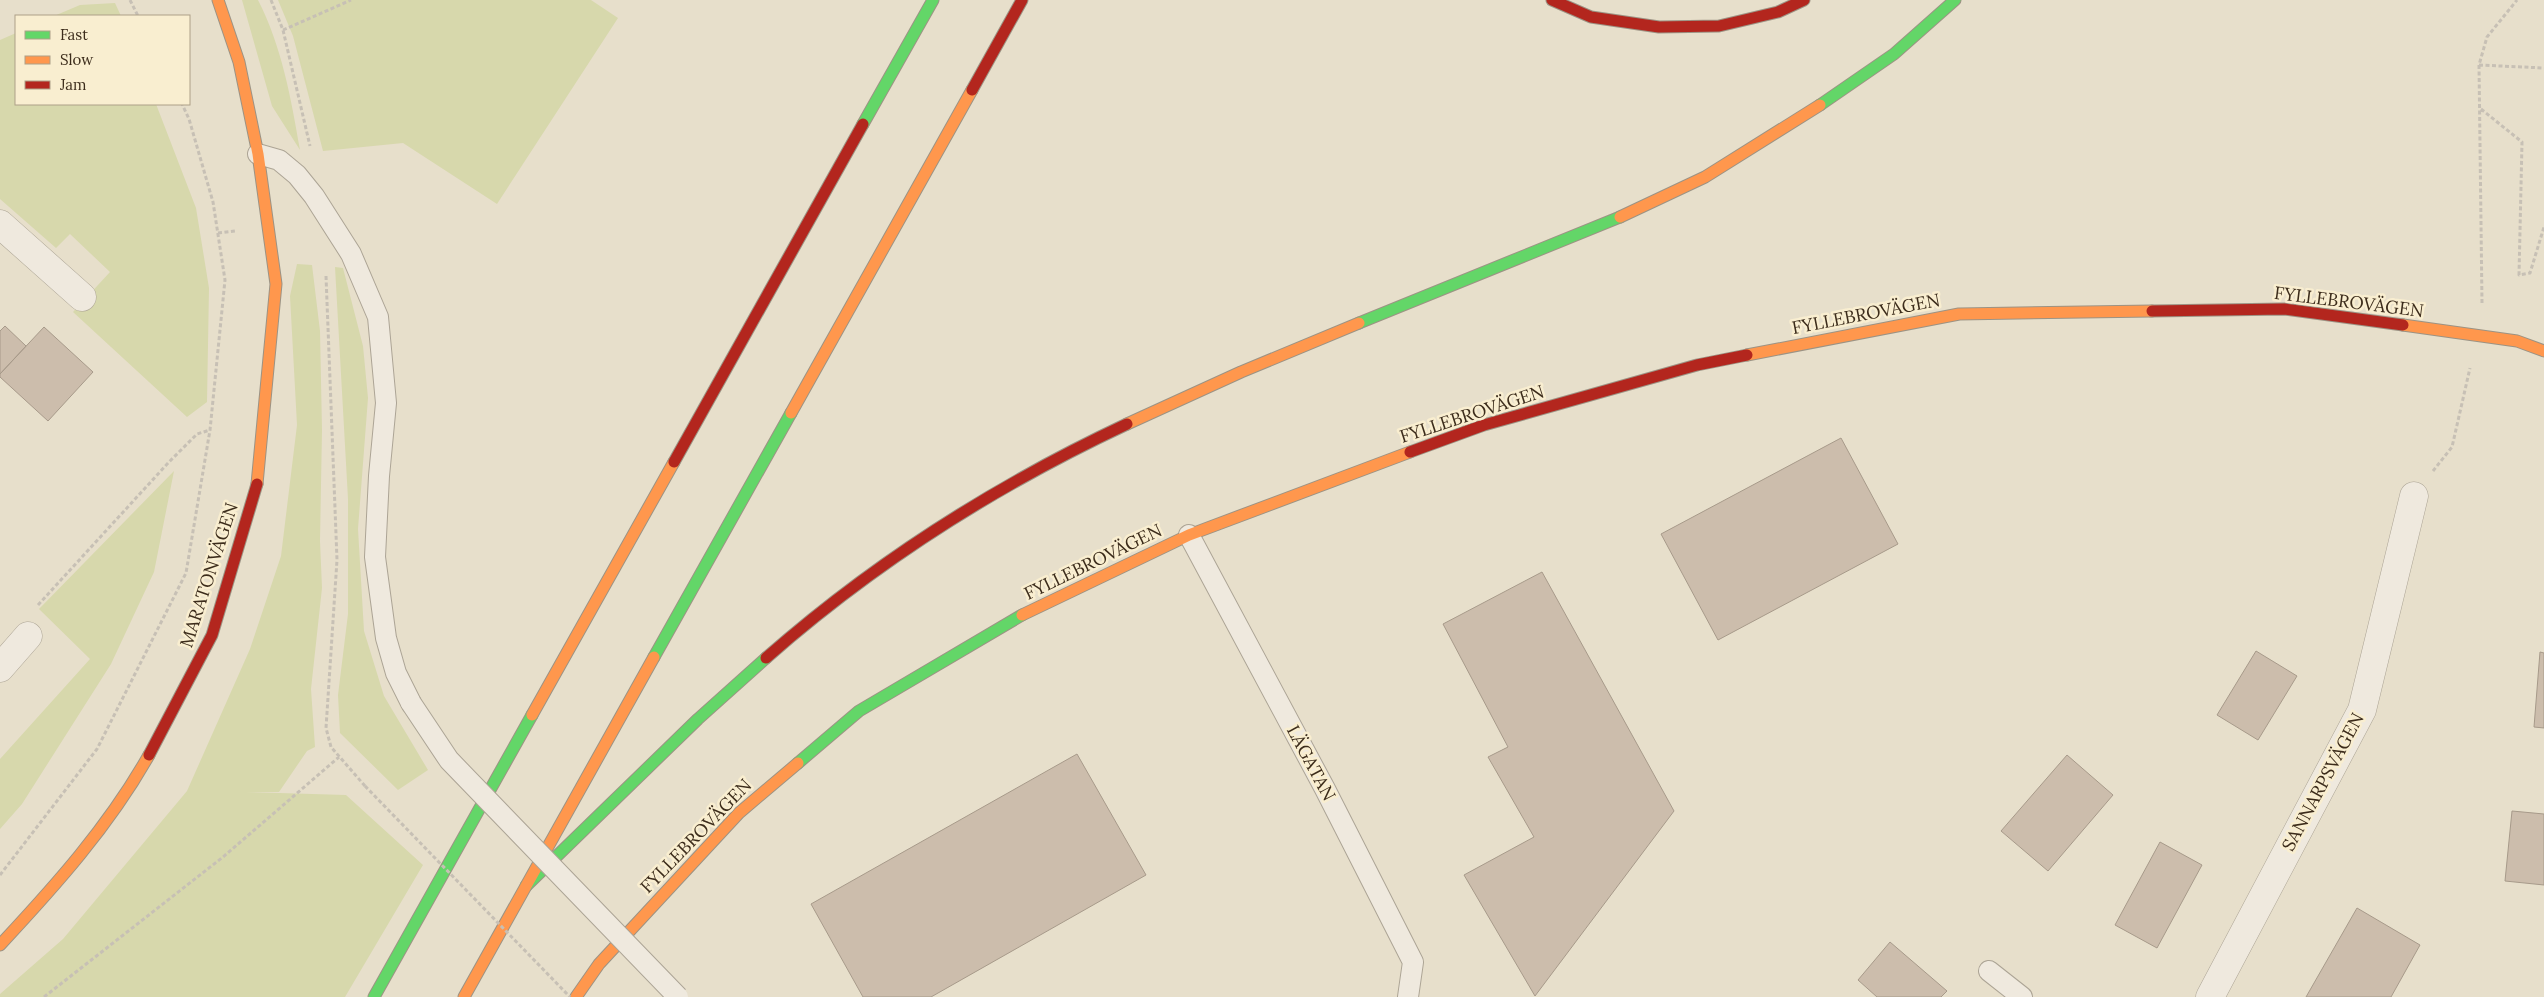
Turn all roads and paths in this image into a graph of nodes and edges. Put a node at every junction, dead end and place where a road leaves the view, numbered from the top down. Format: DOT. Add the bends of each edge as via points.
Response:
graph roads {
  1 [pos="130,0"];
  2 [pos="218,0"];
  3 [pos="271,0"];
  4 [pos="350,0"];
  5 [pos="934,0"];
  6 [pos="1022,0"];
  7 [pos="1552,0"];
  8 [pos="1804,0"];
  9 [pos="1955,0"];
  10 [pos="2517,0"];
  11 [pos="138,15"];
  12 [pos="283,30"];
  13 [pos="2479,65"];
  14 [pos="2544,68"];
  15 [pos="182,105"];
  16 [pos="2480,108"];
  17 [pos="258,154"];
  18 [pos="314,196"];
  19 [pos="0,224"];
  20 [pos="2544,227"];
  21 [pos="269,228"];
  22 [pos="218,233"];
  23 [pos="325,272"];
  24 [pos="82,297"];
  25 [pos="2482,313"];
  26 [pos="2544,351"];
  27 [pos="2470,365"];
  28 [pos="210,430"];
  29 [pos="2414,496"];
  30 [pos="1189,535"];
  31 [pos="28,636"];
  32 [pos="0,668"];
  33 [pos="339,757"];
  34 [pos="0,875"];
  35 [pos="526,886"];
  36 [pos="0,946"];
  37 [pos="1989,971"];
  38 [pos="44,997"];
  39 [pos="374,997"];
  40 [pos="464,997"];
  41 [pos="570,997"];
  42 [pos="576,997"];
  43 [pos="678,997"];
  44 [pos="1408,997"];
  45 [pos="2022,997"];
  46 [pos="2210,997"];
  1 -- 11 [label="path"];
  2 -- 17 [label="main road, MARATONVÄGEN" via="239,62"];
  3 -- 12 [label="path"];
  4 -- 12 [label="path"];
  5 -- 39 [label="main road"];
  6 -- 35 [label="main road"];
  7 -- 8 [label="main road" via="1591,17 1659,27 1719,26 1778,12"];
  9 -- 35 [label="main road" via="1874,69 1785,130 1704,177 1603,224 1227,377 1098,437 987,498 890,560 805,626 715,705"];
  10 -- 13 [label="path" via="2488,37"];
  12 -- 18 [label="path" via="312,154"];
  13 -- 14 [label="path"];
  13 -- 16 [label="path"];
  15 -- 22 [label="path" via="213,202"];
  16 -- 20 [label="path" via="2522,142 2519,275 2530,273"];
  16 -- 25 [label="path"];
  17 -- 18 [label="lane" via="279,160"];
  17 -- 21 [label="main road, MARATONVÄGEN"];
  18 -- 43 [label="lane, bridge" via="351,254 378,317 386,403 375,557 386,638 396,673 411,703 449,760"];
  19 -- 24 [label="street"];
  21 -- 22 [label="path"];
  21 -- 36 [label="main road, MARATONVÄGEN" via="276,284 257,486 212,636 133,784 62,879"];
  22 -- 28 [label="path" via="225,280"];
  23 -- 33 [label="path" via="337,560 326,728"];
  26 -- 30 [label="main road, FYLLEBROVÄGEN" via="2517,341 2284,309 1959,314 1697,366 1484,425"];
  27 -- 29 [label="path" via="2452,447"];
  28 -- 31 [label="path" via="197,434 169,462 35,608"];
  28 -- 34 [label="path" via="186,573 97,749"];
  29 -- 46 [label="street, SANNARPSVÄGEN" via="2362,710"];
  30 -- 42 [label="main road, FYLLEBROVÄGEN" via="1028,612 859,711 739,812 599,964"];
  30 -- 44 [label="lane, LÄGATAN" via="1413,962"];
  31 -- 32 [label="street"];
  33 -- 38 [label="path" via="222,857"];
  33 -- 41 [label="path, bridge"];
  35 -- 40 [label="main road"];
  37 -- 45 [label="lane"];
}
